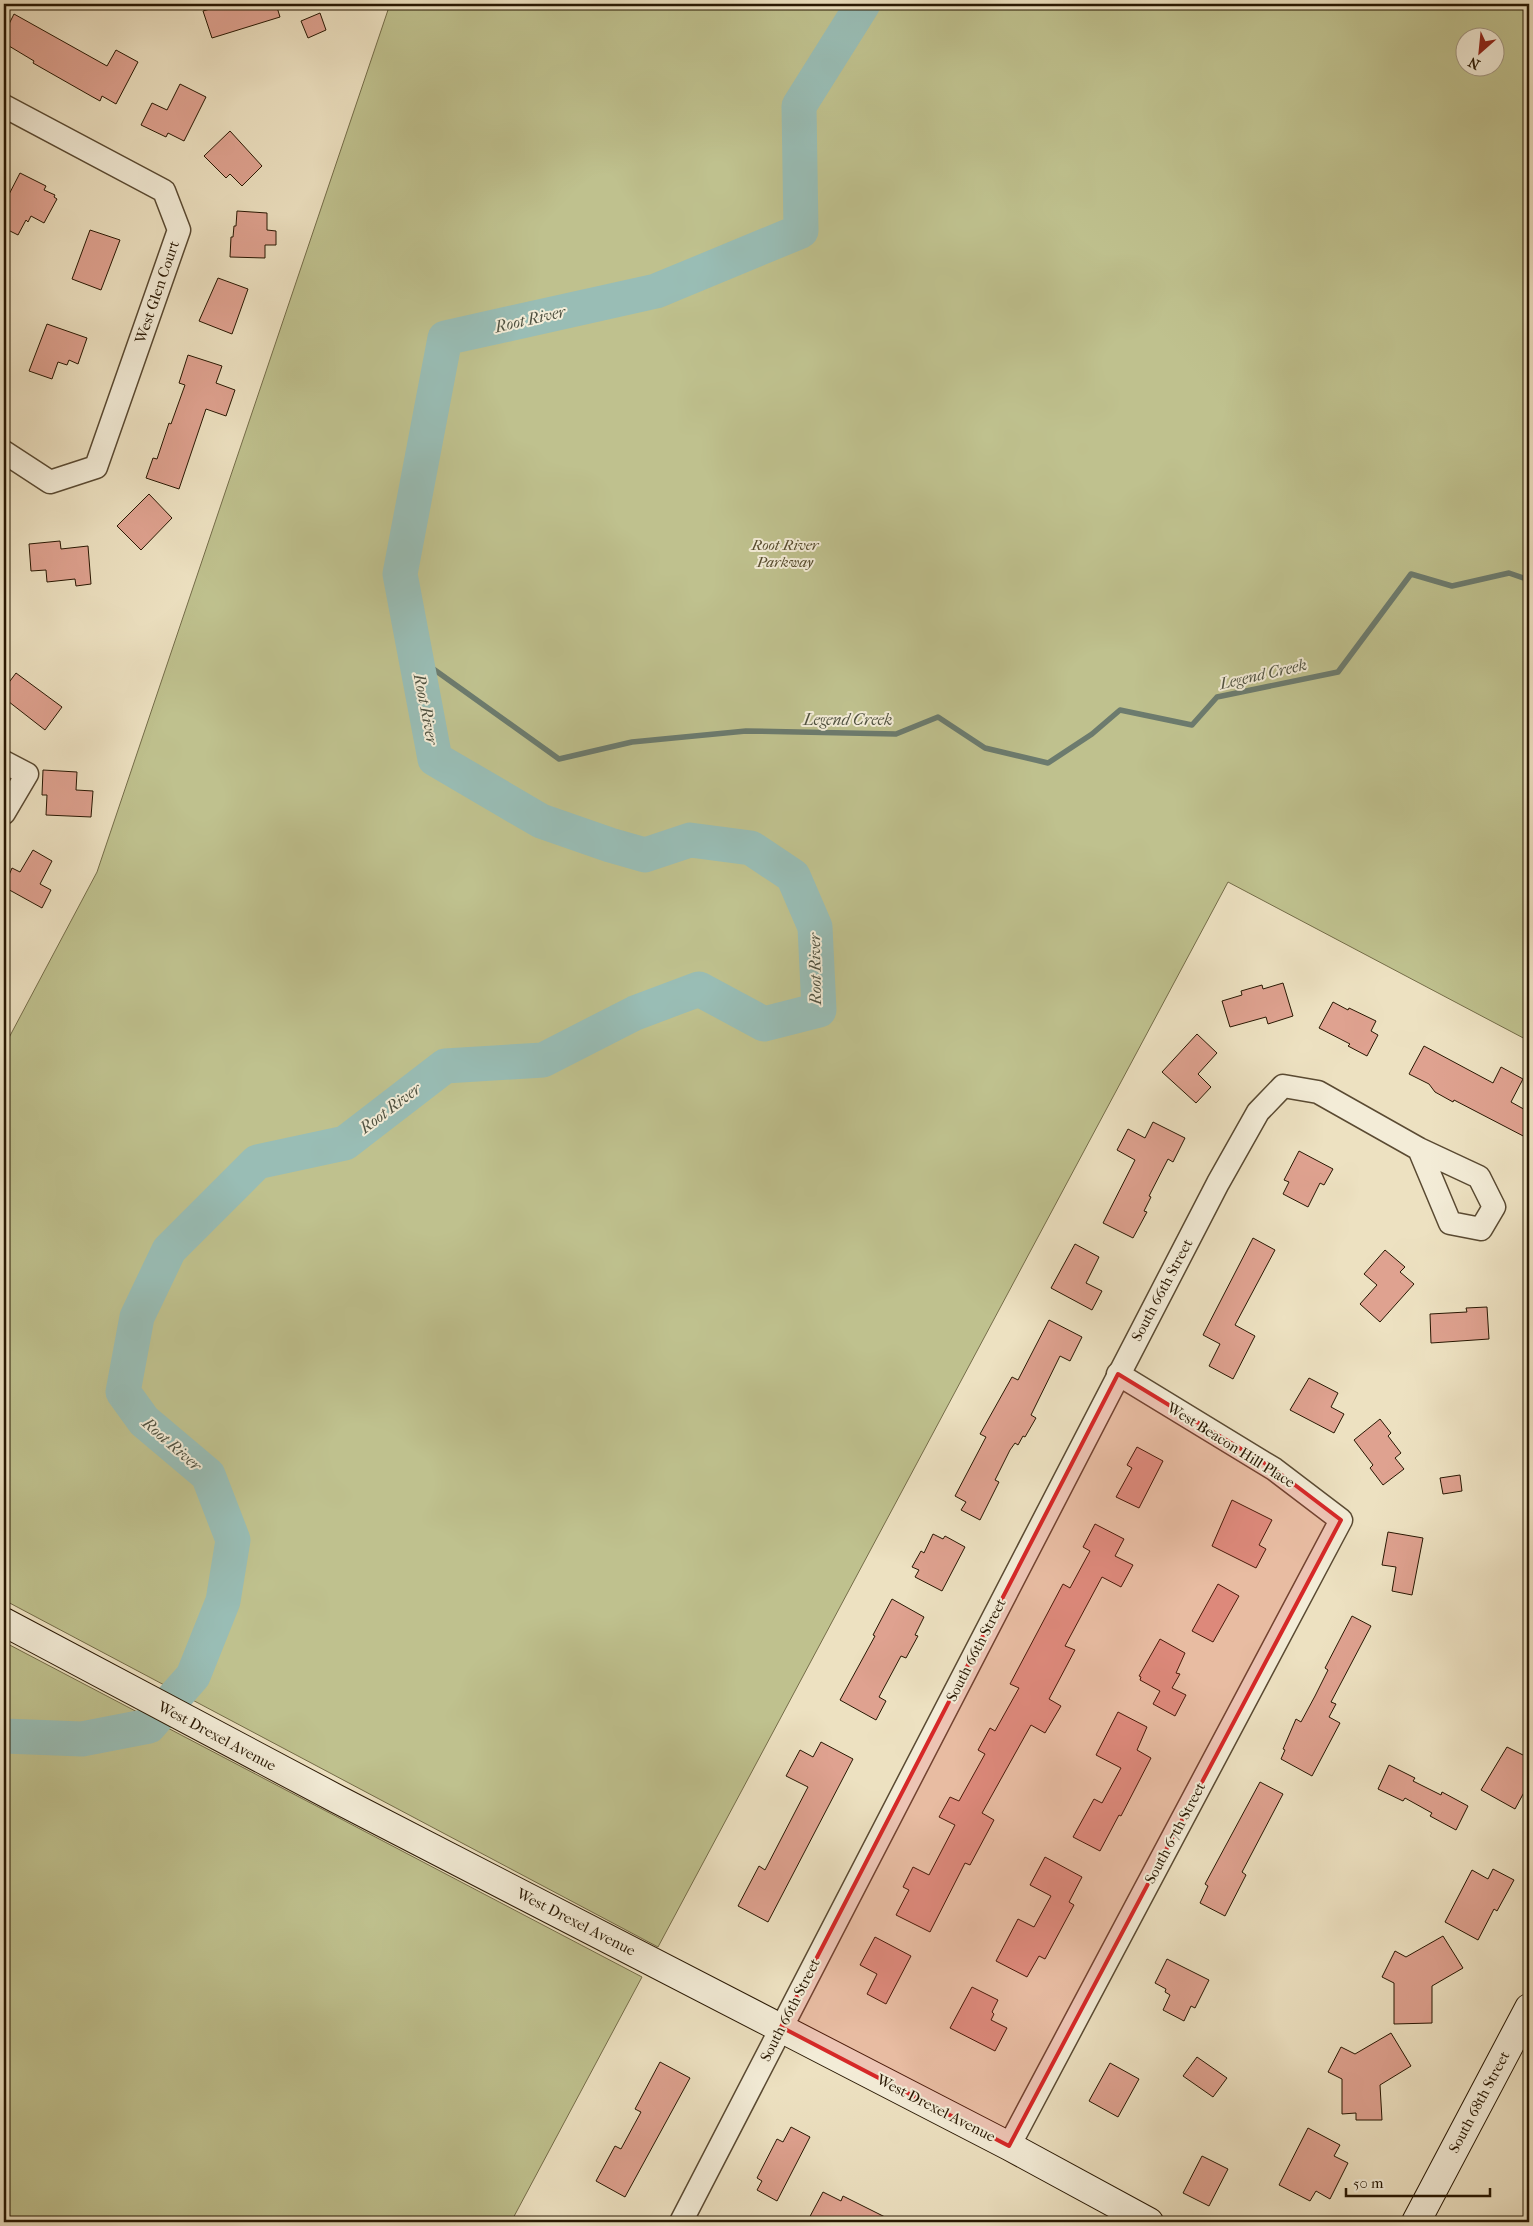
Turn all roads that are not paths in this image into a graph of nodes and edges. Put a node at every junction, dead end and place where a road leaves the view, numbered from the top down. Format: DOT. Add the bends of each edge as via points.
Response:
graph roads {
  1 [pos="4,106"];
  2 [pos="4,452"];
  3 [pos="4,762"];
  4 [pos="4,813"];
  5 [pos="1419,1149"];
  6 [pos="1118,1374"];
  7 [pos="1341,1520"];
  8 [pos="4,1622"];
  9 [pos="1529,2008"];
  10 [pos="781,2027"];
  11 [pos="1009,2146"];
  12 [pos="690,2219"];
  13 [pos="1149,2222"];
  14 [pos="1416,2222"];
  1 -- 2 [label="street, West Glen Court" via="164,191 179,230 96,467 50,482"];
  3 -- 4 [label="street" via="27,774"];
  5 -- 6 [label="street, South 66th Street" via="1318,1092 1283,1086 1258,1112"];
  6 -- 7 [label="street, West Beacon Hill Place" via="1274,1469"];
  6 -- 10 [label="street, South 66th Street"];
  7 -- 11 [label="street, South 67th Street"];
  8 -- 10 [label="street, West Drexel Avenue" via="212,1734"];
  9 -- 14 [label="street, South 68th Street"];
  10 -- 11 [label="street, West Drexel Avenue"];
  10 -- 12 [label="street, South 66th Street"];
  11 -- 13 [label="street, West Drexel Avenue"];
}
